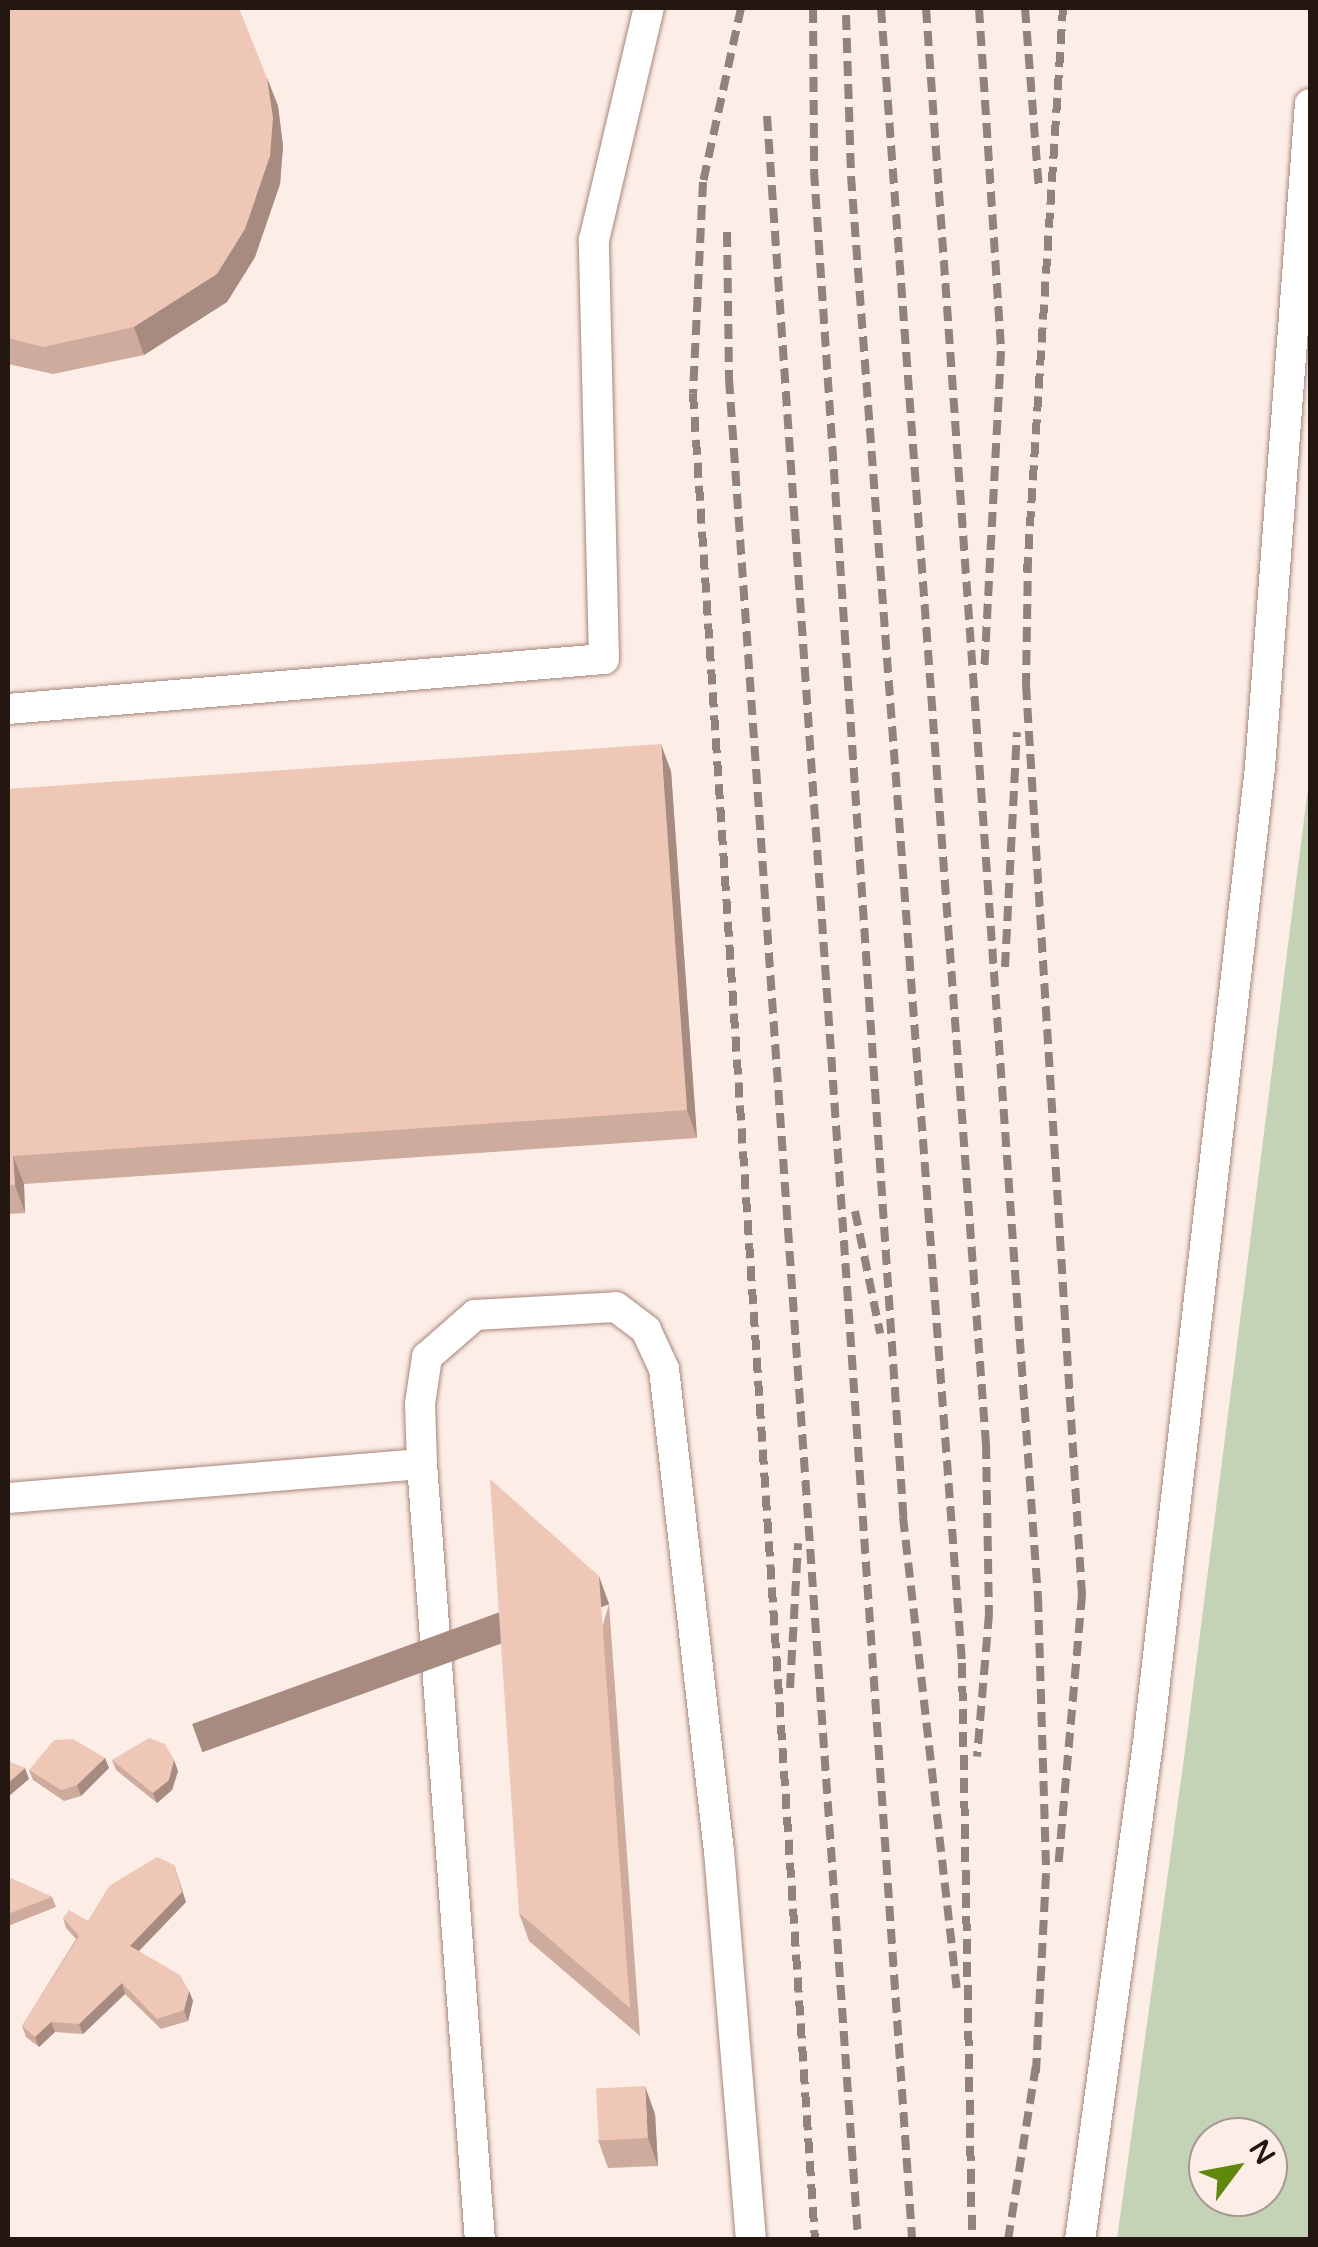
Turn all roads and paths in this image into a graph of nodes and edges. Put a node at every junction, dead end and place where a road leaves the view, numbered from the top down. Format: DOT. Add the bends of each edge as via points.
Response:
graph roads {
  1 [pos="649,8"];
  2 [pos="1310,104"];
  3 [pos="8,710"];
  4 [pos="422,1464"];
  5 [pos="8,1498"];
  6 [pos="480,2240"];
  7 [pos="751,2240"];
  8 [pos="1080,2240"];
  1 -- 3 [label="lane" via="594,240 604,660"];
  2 -- 8 [label="lane" via="1260,767 1148,1743"];
  4 -- 5 [label="lane"];
  4 -- 6 [label="lane"];
  4 -- 7 [label="lane" via="427,1356 475,1315 616,1307 646,1330 664,1368 720,1851"];
}
